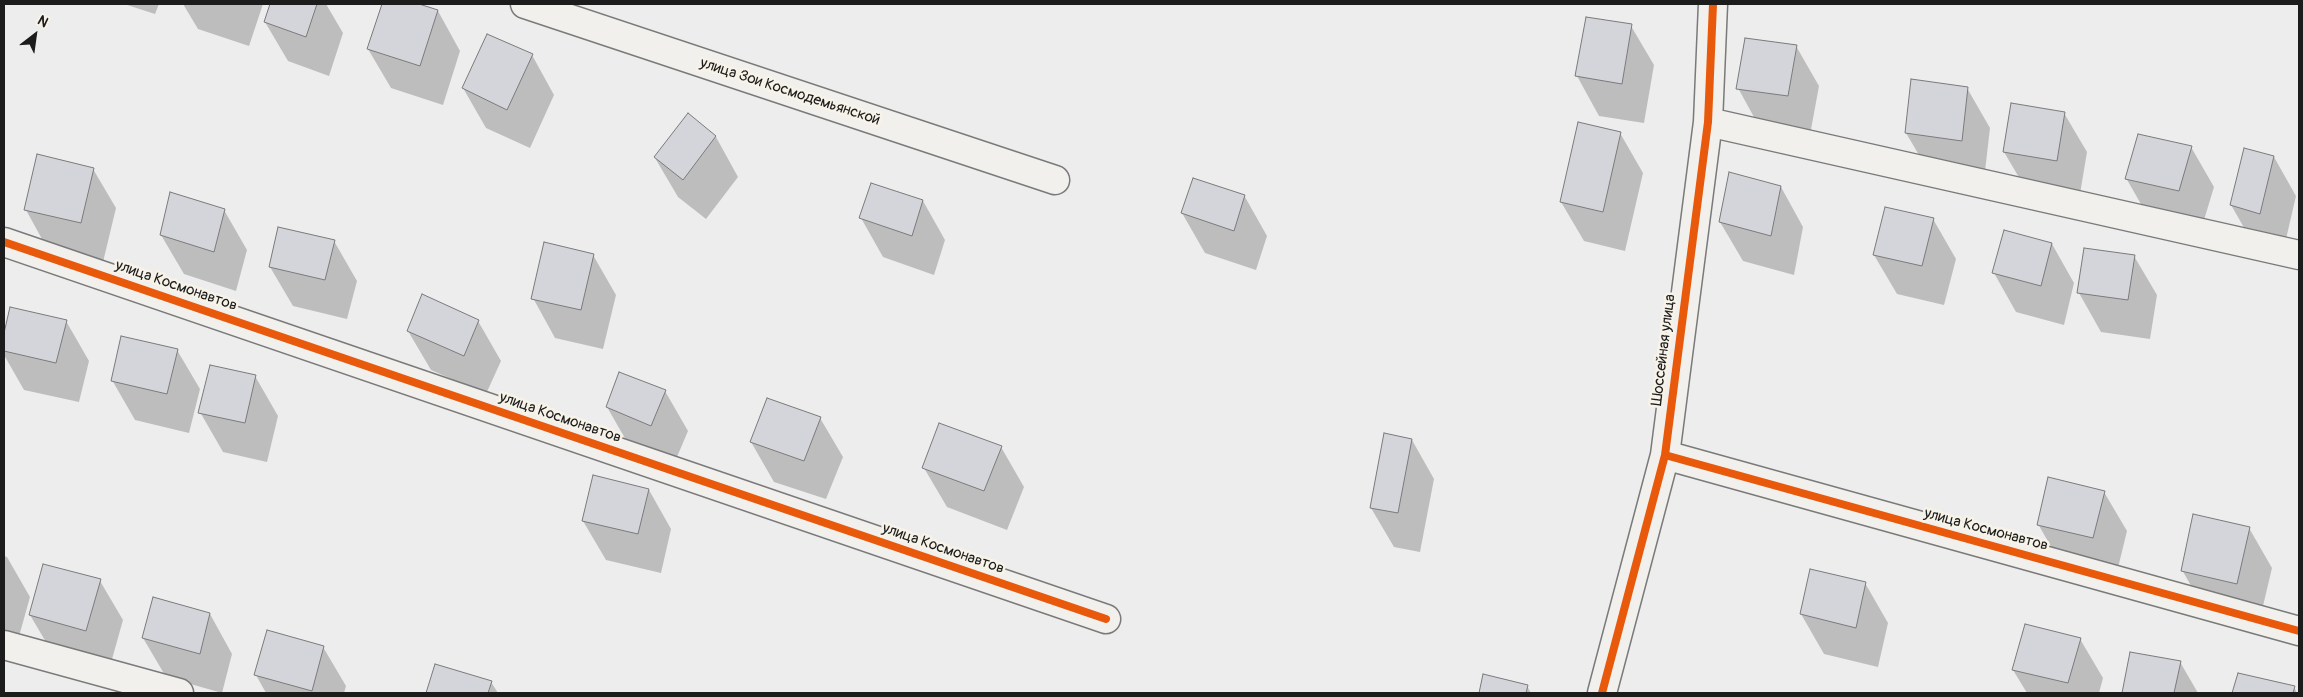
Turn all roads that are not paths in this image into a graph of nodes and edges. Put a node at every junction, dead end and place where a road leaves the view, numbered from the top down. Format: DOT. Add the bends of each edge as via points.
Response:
graph roads {
  1 [pos="525,4"];
  2 [pos="1713,4"];
  3 [pos="1708,122"];
  4 [pos="1055,180"];
  5 [pos="4,242"];
  6 [pos="2299,256"];
  7 [pos="1664,455"];
  8 [pos="1106,619"];
  9 [pos="2299,631"];
  10 [pos="4,645"];
  11 [pos="179,693"];
  12 [pos="1602,693"];
  1 -- 4 [label="street, улица Зои Космодемьянской"];
  2 -- 3 [label="street, Шоссейная улица"];
  3 -- 6 [label="street"];
  3 -- 7 [label="street, Шоссейная улица"];
  5 -- 8 [label="street, улица Космонавтов"];
  7 -- 9 [label="street, улица Космонавтов"];
  7 -- 12 [label="street, Шоссейная улица"];
  10 -- 11 [label="street"];
}
